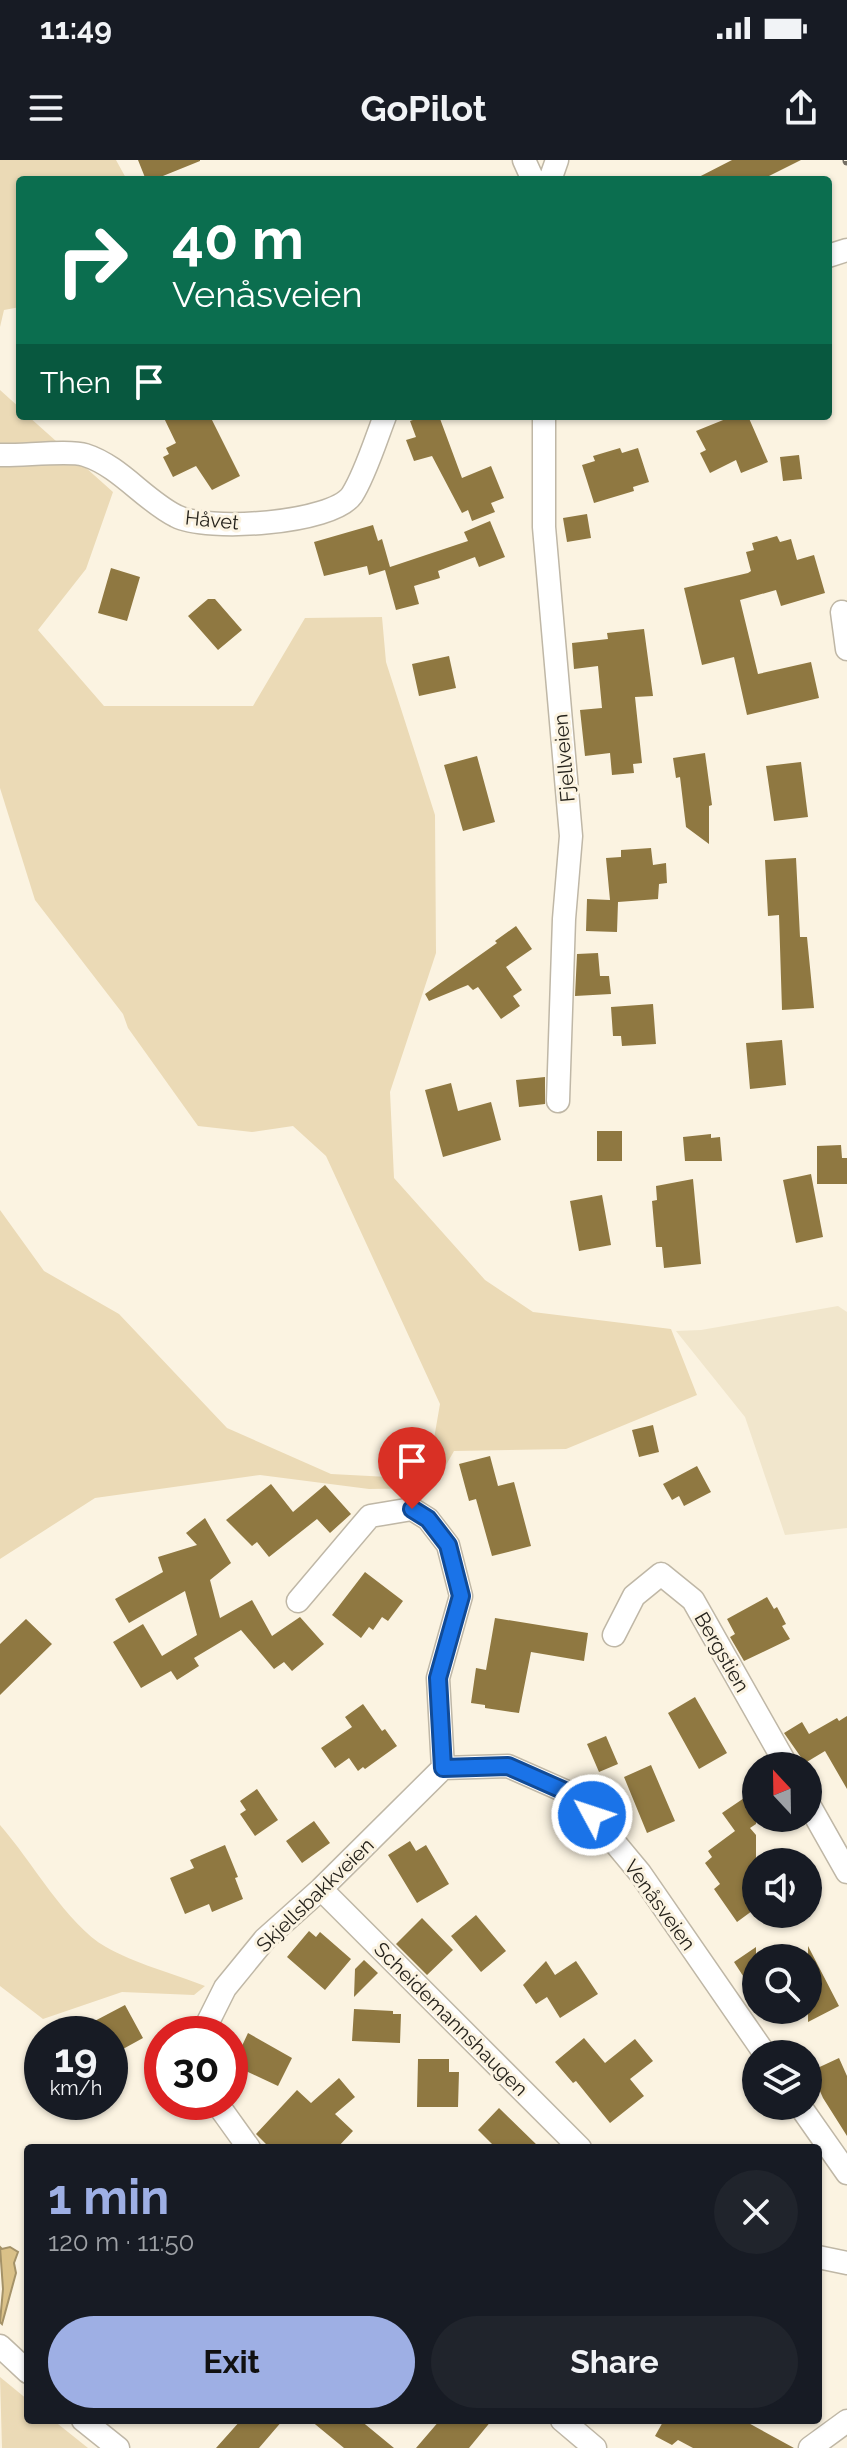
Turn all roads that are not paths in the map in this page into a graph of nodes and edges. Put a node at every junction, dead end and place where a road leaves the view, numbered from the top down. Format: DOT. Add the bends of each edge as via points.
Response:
graph roads {
  1 [pos="383,420"];
  2 [pos="544,420"];
  3 [pos="0,455"];
  4 [pos="842,612"];
  5 [pos="847,649"];
  6 [pos="558,1101"];
  7 [pos="298,1601"];
  8 [pos="614,1635"];
  9 [pos="779,1752"];
  10 [pos="443,1768"];
  11 [pos="822,1828"];
  12 [pos="847,1872"];
  13 [pos="321,1889"];
  14 [pos="211,2016"];
  15 [pos="755,2040"];
  16 [pos="229,2120"];
  17 [pos="810,2120"];
  18 [pos="246,2144"];
  19 [pos="576,2144"];
  20 [pos="847,2173"];
  21 [pos="822,2258"];
  22 [pos="847,2263"];
  23 [pos="0,2346"];
  24 [pos="24,2368"];
  25 [pos="847,2421"];
  26 [pos="88,2424"];
  27 [pos="567,2424"];
  28 [pos="118,2448"];
  29 [pos="595,2448"];
  30 [pos="810,2448"];
  1 -- 3 [label="street, Håvet" via="351,495 339,507 258,523 181,519 84,454"];
  2 -- 6 [label="street, Fjellveien" via="544,527 571,836"];
  4 -- 5 [label="street"];
  7 -- 10 [label="street" via="370,1516 412,1509 428,1519 448,1545 461,1596 438,1678"];
  8 -- 9 [label="street, Bergstien" via="634,1596 661,1574 693,1600"];
  10 -- 13 [label="street, Skjellsbakkveien"];
  10 -- 15 [label="street, Venåsveien" via="508,1766 576,1796 640,1873"];
  11 -- 12 [label="street"];
  13 -- 14 [label="street, Skjellsbakkveien" via="265,1939 225,1988"];
  13 -- 19 [label="street, Scheidemannshaugen"];
  16 -- 18 [label="street"];
  17 -- 20 [label="street"];
  21 -- 22 [label="street"];
  23 -- 24 [label="street"];
  25 -- 30 [label="street"];
  26 -- 28 [label="street"];
  27 -- 29 [label="street"];
}
